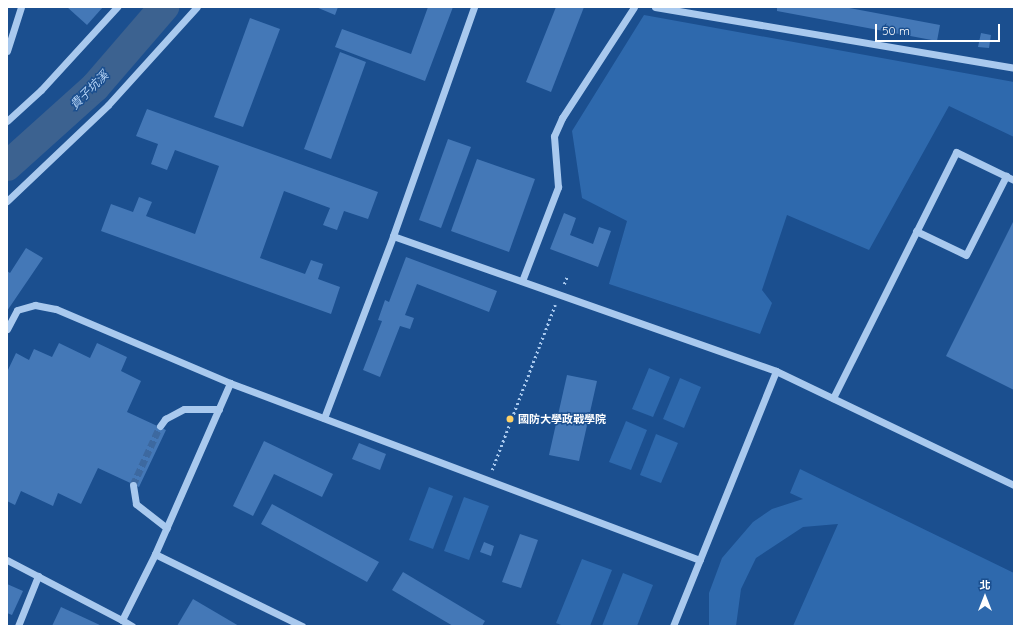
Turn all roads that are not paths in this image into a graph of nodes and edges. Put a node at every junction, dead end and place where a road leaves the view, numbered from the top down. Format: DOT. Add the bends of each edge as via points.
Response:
graph roads {
  1 [pos="21,7"];
  2 [pos="117,7"];
  3 [pos="197,7"];
  4 [pos="474,7"];
  5 [pos="634,7"];
  6 [pos="655,7"];
  7 [pos="7,51"];
  8 [pos="1014,68"];
  9 [pos="7,121"];
  10 [pos="1006,176"];
  11 [pos="1014,180"];
  12 [pos="7,201"];
  13 [pos="916,231"];
  14 [pos="393,236"];
  15 [pos="522,281"];
  16 [pos="7,329"];
  17 [pos="776,371"];
  18 [pos="230,383"];
  19 [pos="833,398"];
  20 [pos="219,409"];
  21 [pos="324,418"];
  22 [pos="160,426"];
  23 [pos="133,485"];
  24 [pos="1014,485"];
  25 [pos="167,528"];
  26 [pos="155,554"];
  27 [pos="7,560"];
  28 [pos="700,560"];
  29 [pos="38,576"];
  30 [pos="122,620"];
  31 [pos="18,626"];
  32 [pos="132,626"];
  33 [pos="302,626"];
  34 [pos="673,626"];
  1 -- 7 [label="street"];
  2 -- 9 [label="street" via="40,90"];
  3 -- 12 [label="street" via="108,105"];
  4 -- 14 [label="street"];
  5 -- 15 [label="street" via="562,118 554,136 558,187"];
  6 -- 8 [label="street"];
  10 -- 11 [label="street"];
  10 -- 13 [label="street" via="956,152"];
  10 -- 13 [label="street" via="966,255"];
  13 -- 19 [label="street"];
  14 -- 15 [label="street"];
  14 -- 21 [label="street"];
  15 -- 17 [label="street"];
  16 -- 18 [label="street" via="17,310 35,305 56,309"];
  17 -- 19 [label="street"];
  17 -- 28 [label="street"];
  18 -- 20 [label="street"];
  18 -- 21 [label="street"];
  19 -- 24 [label="street"];
  20 -- 22 [label="street" via="184,409 166,419"];
  20 -- 25 [label="street"];
  21 -- 28 [label="street"];
  23 -- 25 [label="street" via="136,504"];
  25 -- 26 [label="street"];
  26 -- 30 [label="street"];
  26 -- 33 [label="street"];
  27 -- 29 [label="street"];
  28 -- 34 [label="street"];
  29 -- 30 [label="street"];
  29 -- 31 [label="street"];
  30 -- 32 [label="street"];
}
